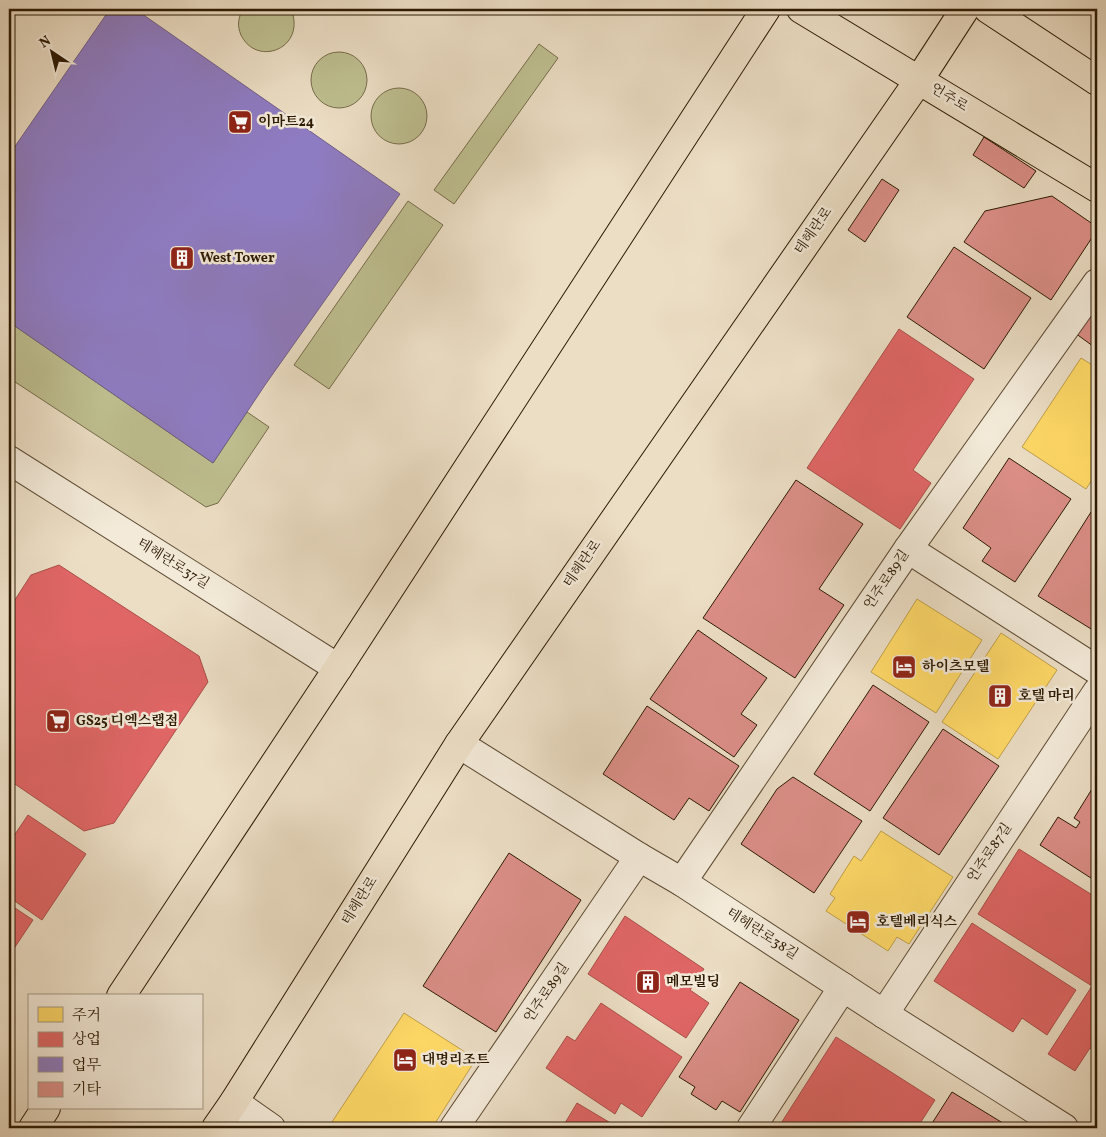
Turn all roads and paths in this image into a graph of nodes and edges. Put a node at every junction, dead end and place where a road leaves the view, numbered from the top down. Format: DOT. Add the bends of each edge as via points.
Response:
graph roads {
  1 [pos="766,9"];
  2 [pos="801,9"];
  3 [pos="966,9"];
  4 [pos="988,9"];
  5 [pos="919,80"];
  6 [pos="1097,81"];
  7 [pos="1097,188"];
  8 [pos="1097,283"];
  9 [pos="12,468"];
  10 [pos="908,549"];
  11 [pos="338,668"];
  12 [pos="1097,670"];
  13 [pos="1097,692"];
  14 [pos="458,744"];
  15 [pos="639,857"];
  16 [pos="682,882"];
  17 [pos="843,987"];
  18 [pos="122,994"];
  19 [pos="884,1014"];
  20 [pos="234,1102"];
  21 [pos="45,1110"];
  22 [pos="33,1128"];
  23 [pos="216,1128"];
  24 [pos="272,1128"];
  25 [pos="454,1128"];
  26 [pos="750,1128"];
  27 [pos="1064,1128"];
  1 -- 11 [label="main road"];
  2 -- 5 [label="main road, 언주로"];
  3 -- 5 [label="main road, 테헤란로"];
  4 -- 6 [label="main road"];
  5 -- 7 [label="main road, 언주로"];
  5 -- 14 [label="main road, 테헤란로"];
  8 -- 10 [label="street, 언주로89길"];
  9 -- 11 [label="street, 테헤란로37길"];
  10 -- 12 [label="street"];
  10 -- 16 [label="street, 언주로89길"];
  11 -- 18 [label="main road"];
  13 -- 19 [label="street, 언주로87길"];
  14 -- 15 [label="street, 테헤란로38길"];
  14 -- 20 [label="main road, 테헤란로"];
  15 -- 16 [label="street, 테헤란로38길"];
  15 -- 25 [label="street, 언주로89길"];
  16 -- 17 [label="street, 테헤란로38길"];
  17 -- 19 [label="street, 테헤란로38길"];
  17 -- 26 [label="street"];
  19 -- 27 [label="street, 테헤란로38길"];
  20 -- 23 [label="main road, 테헤란로"];
  20 -- 24 [label="street"];
  21 -- 22 [label="main road"];
}
